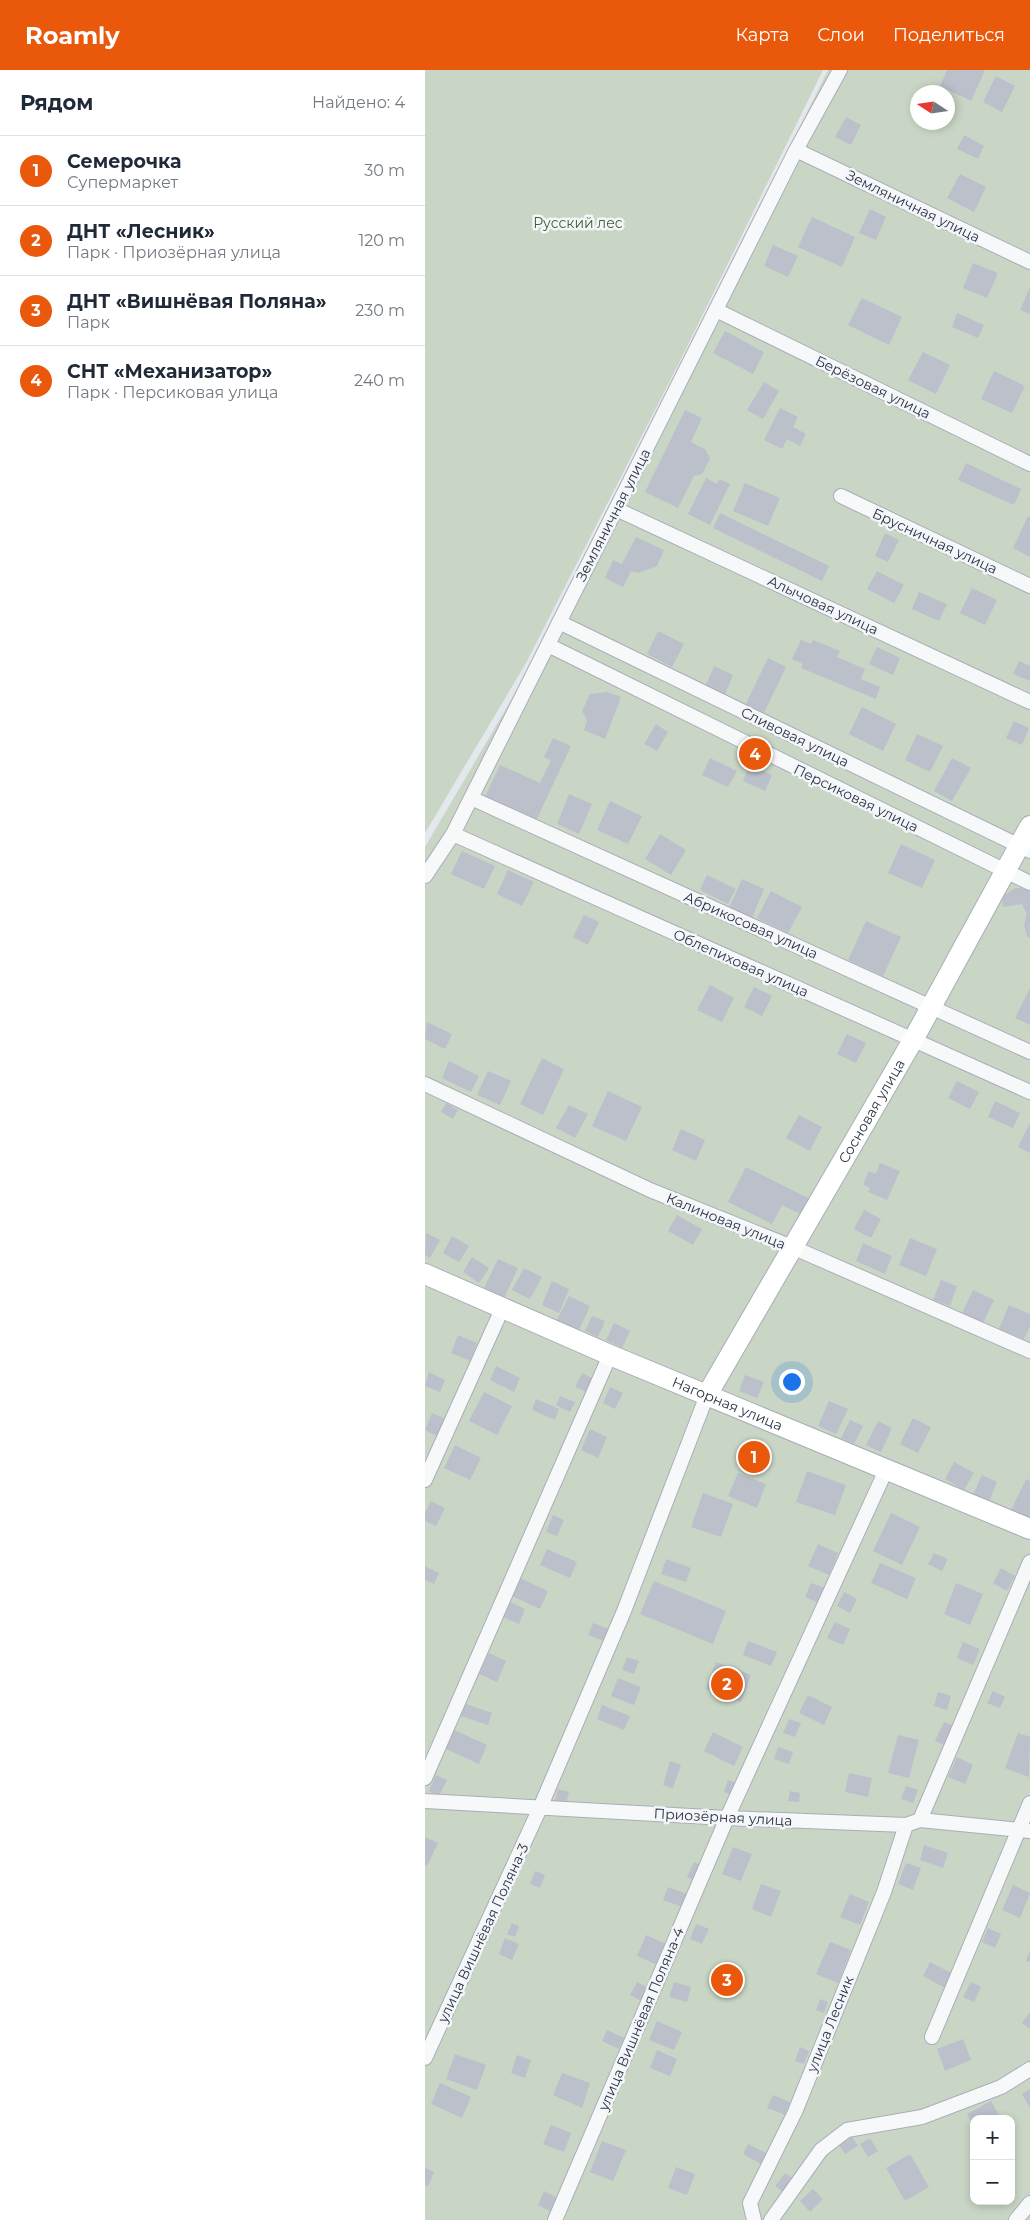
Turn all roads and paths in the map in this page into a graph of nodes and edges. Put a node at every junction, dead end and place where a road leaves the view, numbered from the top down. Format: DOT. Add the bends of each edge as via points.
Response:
graph roads {
  1 [pos="840,70"];
  2 [pos="796,150"];
  3 [pos="1030,262"];
  4 [pos="716,310"];
  5 [pos="1030,464"];
  6 [pos="841,496"];
  7 [pos="616,509"];
  8 [pos="1030,586"];
  9 [pos="559,622"];
  10 [pos="548,645"];
  11 [pos="1030,702"];
  12 [pos="471,798"];
  13 [pos="1030,826"];
  14 [pos="453,834"];
  15 [pos="1025,849"];
  16 [pos="1005,871"];
  17 [pos="425,876"];
  18 [pos="1030,882"];
  19 [pos="931,1007"];
  20 [pos="913,1040"];
  21 [pos="1030,1052"];
  22 [pos="425,1084"];
  23 [pos="1030,1092"];
  24 [pos="792,1247"];
  25 [pos="425,1274"];
  26 [pos="502,1309"];
  27 [pos="1030,1351"];
  28 [pos="610,1355"];
  29 [pos="707,1394"];
  30 [pos="886,1470"];
  31 [pos="425,1480"];
  32 [pos="1030,1529"];
  33 [pos="1030,1562"];
  34 [pos="425,1778"];
  35 [pos="425,1801"];
  36 [pos="1030,1803"];
  37 [pos="540,1808"];
  38 [pos="727,1818"];
  39 [pos="920,1820"];
  40 [pos="906,1825"];
  41 [pos="1025,1831"];
  42 [pos="932,2037"];
  43 [pos="425,2058"];
  44 [pos="1030,2070"];
  45 [pos="1030,2202"];
  46 [pos="555,2220"];
  47 [pos="754,2220"];
  48 [pos="771,2220"];
  49 [pos="1016,2220"];
  1 -- 2 [label="street, Земляничная улица"];
  2 -- 3 [label="street, Земляничная улица"];
  2 -- 4 [label="street, Земляничная улица"];
  4 -- 5 [label="street, Берёзовая улица"];
  4 -- 7 [label="street, Земляничная улица"];
  6 -- 8 [label="street, Брусничная улица"];
  7 -- 9 [label="street, Земляничная улица"];
  7 -- 11 [label="street, Алычовая улица"];
  9 -- 10 [label="street, Земляничная улица"];
  9 -- 15 [label="street, Сливовая улица"];
  10 -- 12 [label="street, Земляничная улица"];
  10 -- 16 [label="street, Персиковая улица"];
  12 -- 14 [label="street, Земляничная улица"];
  12 -- 19 [label="street, Абрикосовая улица"];
  13 -- 15 [label="street, Сосновая улица"];
  14 -- 17 [label="street, Земляничная улица"];
  14 -- 20 [label="street, Облепиховая улица"];
  15 -- 16 [label="street, Сосновая улица"];
  16 -- 18 [label="street, Персиковая улица"];
  16 -- 19 [label="street, Сосновая улица"];
  19 -- 20 [label="street, Сосновая улица"];
  19 -- 21 [label="street, Абрикосовая улица"];
  20 -- 23 [label="street, Облепиховая улица"];
  20 -- 24 [label="street, Сосновая улица"];
  22 -- 24 [label="street, Калиновая улица" via="650,1190"];
  24 -- 27 [label="street, Калиновая улица"];
  24 -- 29 [label="street, Сосновая улица"];
  25 -- 26 [label="street, Нагорная улица"];
  26 -- 28 [label="street, Нагорная улица"];
  26 -- 31 [label="street"];
  28 -- 29 [label="street, Нагорная улица"];
  28 -- 34 [label="street"];
  29 -- 30 [label="street, Нагорная улица"];
  29 -- 37 [label="street, улица Вишнёвая Поляна-3" via="624,1611"];
  30 -- 32 [label="street, Нагорная улица"];
  30 -- 38 [label="street, улица Вишнёвая Поляна-4"];
  33 -- 39 [label="street"];
  35 -- 37 [label="street, Приозёрная улица"];
  36 -- 41 [label="street"];
  37 -- 38 [label="street, Приозёрная улица"];
  37 -- 43 [label="street, улица Вишнёвая Поляна-3"];
  38 -- 40 [label="street, Приозёрная улица"];
  38 -- 46 [label="street, улица Вишнёвая Поляна-4"];
  39 -- 40 [label="street, Приозёрная улица"];
  39 -- 41 [label="street, Приозёрная улица"];
  40 -- 47 [label="street, улица Лесник" via="884,1892 795,2112 750,2202"];
  41 -- 42 [label="street"];
  44 -- 48 [label="street" via="1001,2087 922,2117 847,2130 821,2150"];
  45 -- 49 [label="street"];
}
